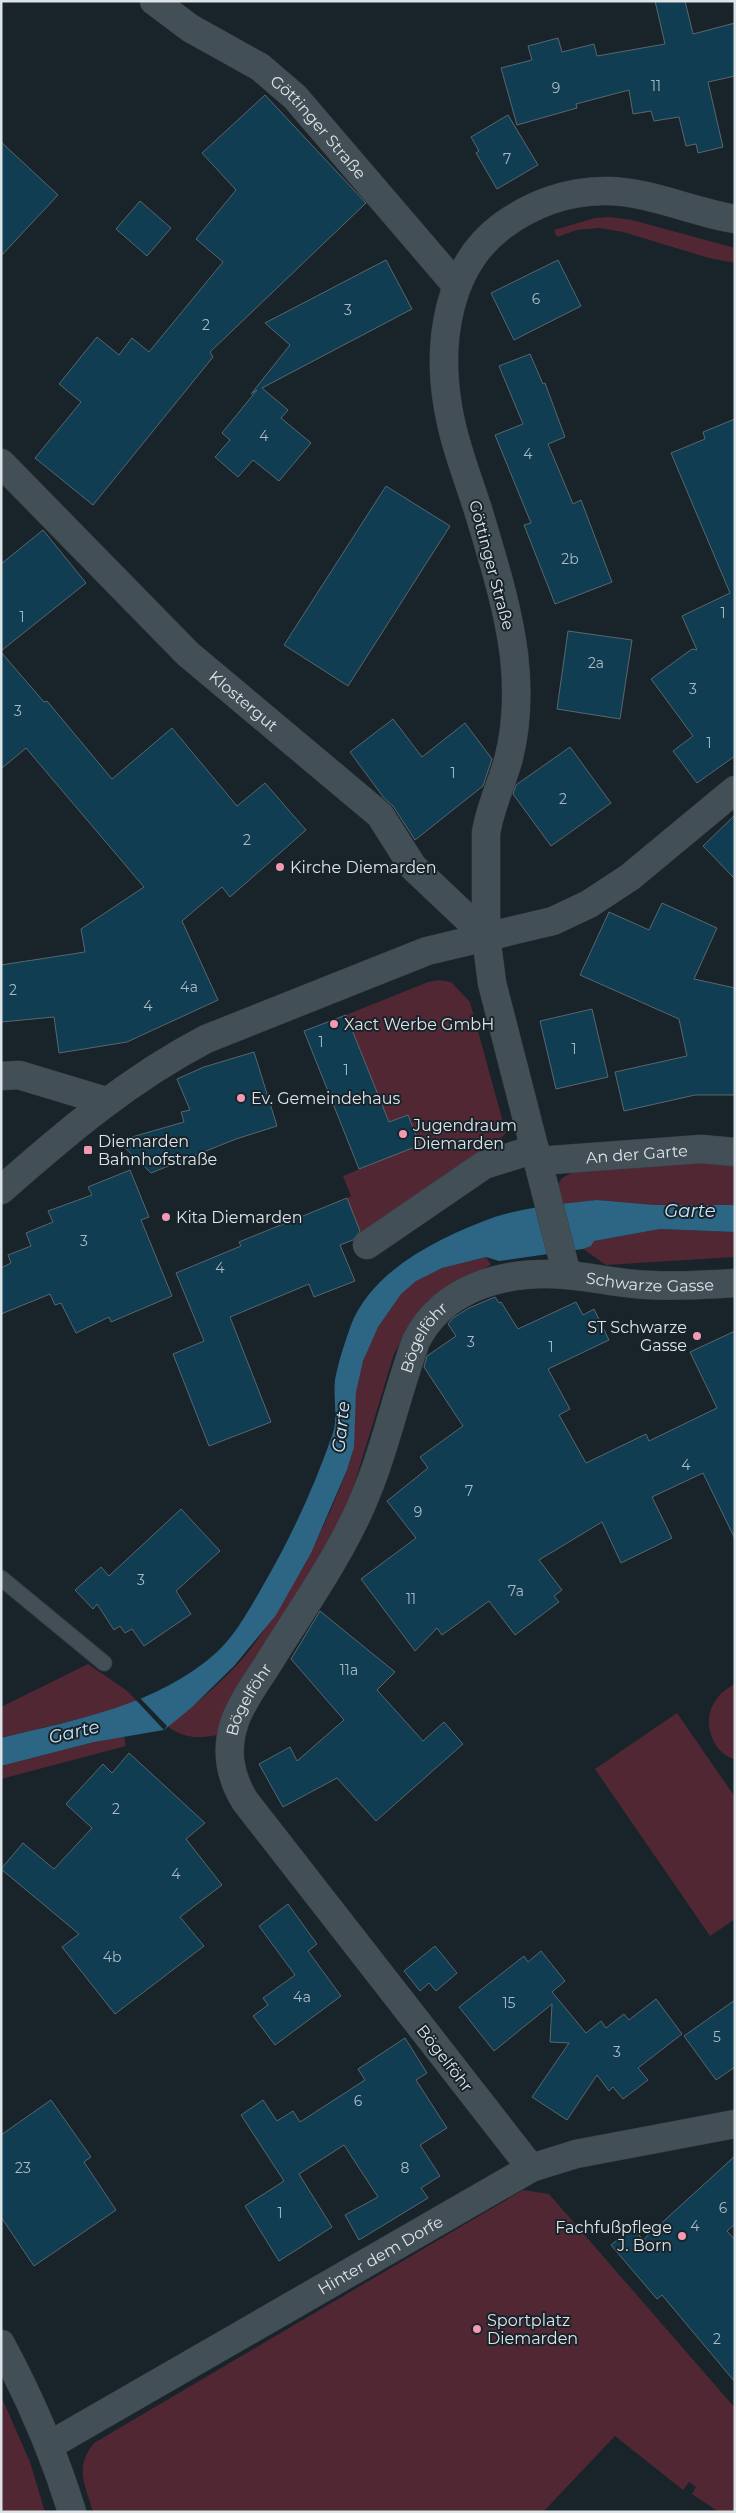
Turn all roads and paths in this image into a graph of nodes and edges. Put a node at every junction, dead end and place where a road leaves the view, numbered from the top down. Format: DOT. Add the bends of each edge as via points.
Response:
graph roads {
  1 [pos="154,1"];
  2 [pos="735,219"];
  3 [pos="456,285"];
  4 [pos="1,463"];
  5 [pos="735,790"];
  6 [pos="486,936"];
  7 [pos="1,1076"];
  8 [pos="106,1101"];
  9 [pos="735,1152"];
  10 [pos="536,1155"];
  11 [pos="1,1190"];
  12 [pos="367,1244"];
  13 [pos="564,1263"];
  14 [pos="735,1283"];
  15 [pos="1,1578"];
  16 [pos="104,1664"];
  17 [pos="735,2124"];
  18 [pos="531,2168"];
  19 [pos="1,2344"];
  20 [pos="50,2445"];
  21 [pos="72,2512"];
  1 -- 3 [label="street, Göttinger Straße" via="190,28 260,66 295,97"];
  2 -- 3 [label="street, Göttinger Straße" via="708,215 634,193 572,194 541,203 490,236 470,259"];
  3 -- 6 [label="street, Göttinger Straße" via="444,352 448,409 509,619 516,684 511,747 486,833"];
  4 -- 6 [label="street, Klostergut" via="188,654 380,815 413,867"];
  5 -- 6 [label="street" via="660,854 589,904 553,921"];
  6 -- 8 [label="street" via="427,952 206,1039 172,1056"];
  6 -- 10 [label="street, Göttinger Straße" via="492,983"];
  7 -- 8 [label="street" via="19,1075"];
  8 -- 11 [label="street"];
  9 -- 10 [label="street, An der Garte" via="701,1150"];
  10 -- 12 [label="street, An der Garte" via="484,1165"];
  10 -- 13 [label="street, Göttinger Straße"];
  13 -- 14 [label="street, Schwarze Gasse" via="659,1286"];
  13 -- 18 [label="street, Bögelföhr" via="536,1275 488,1281 458,1294 429,1318 416,1340 388,1432 354,1522 243,1705 235,1720 229,1747 232,1776 245,1800"];
  15 -- 16 [label="lane"];
  17 -- 18 [label="street, Hinter dem Dorfe" via="576,2154"];
  18 -- 20 [label="street, Hinter dem Dorfe"];
  19 -- 20 [label="street"];
  20 -- 21 [label="street"];
}
